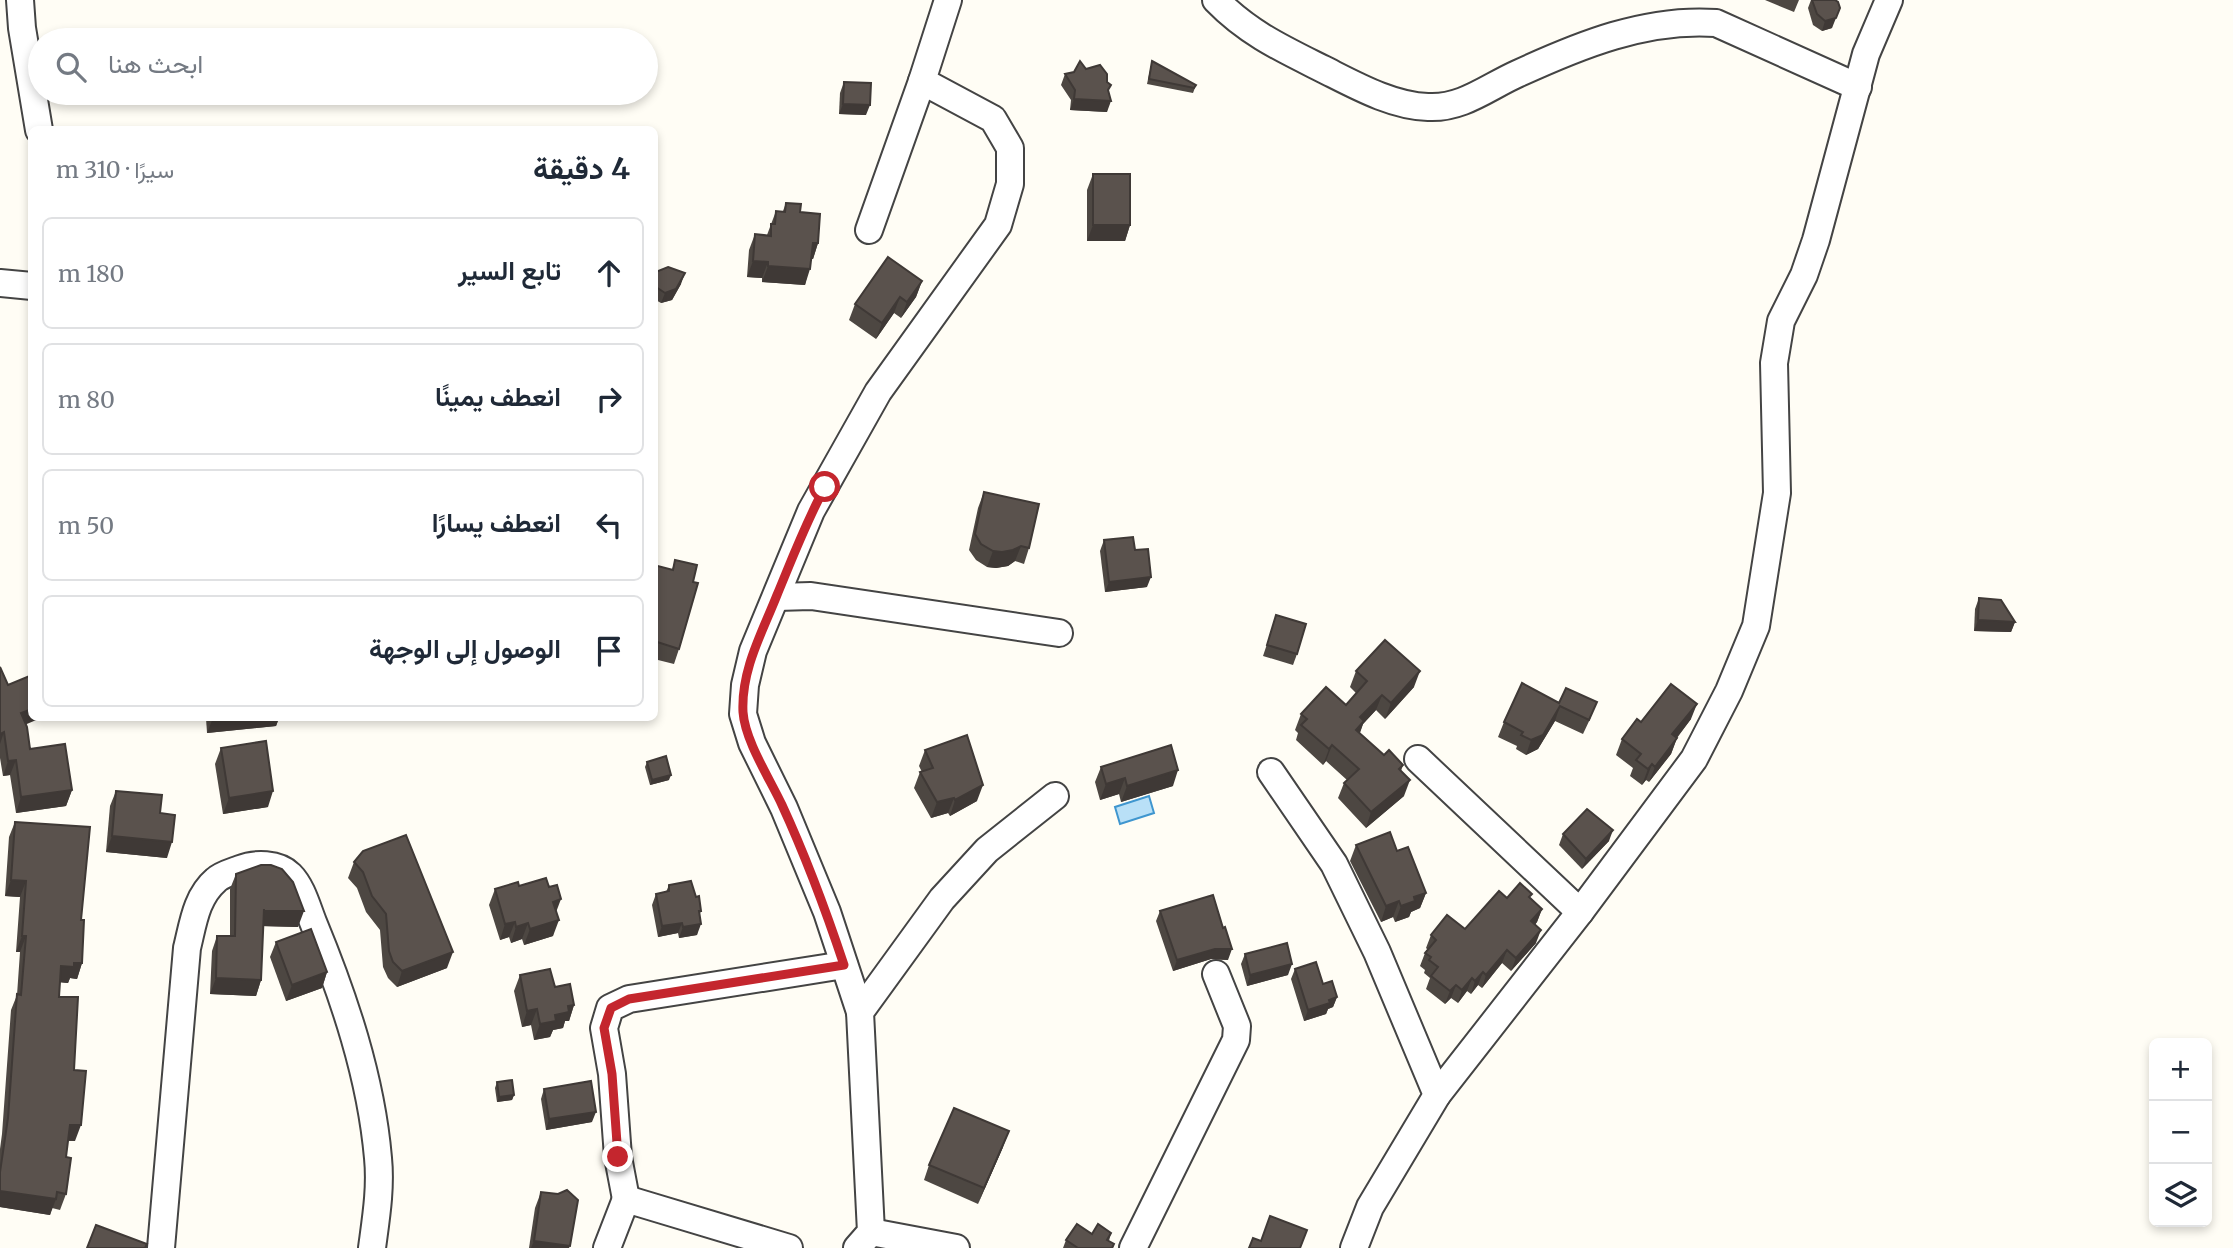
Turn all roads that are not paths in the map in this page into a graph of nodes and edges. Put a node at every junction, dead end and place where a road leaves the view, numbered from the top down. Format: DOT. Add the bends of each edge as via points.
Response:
graph roads {
  1 [pos="20,0"];
  2 [pos="948,0"];
  3 [pos="1216,0"];
  4 [pos="1889,0"];
  5 [pos="28,64"];
  6 [pos="922,80"];
  7 [pos="1858,87"];
  8 [pos="35,105"];
  9 [pos="38,126"];
  10 [pos="869,230"];
  11 [pos="0,283"];
  12 [pos="28,286"];
  13 [pos="777,597"];
  14 [pos="1059,633"];
  15 [pos="1418,759"];
  16 [pos="1271,772"];
  17 [pos="1055,796"];
  18 [pos="1580,912"];
  19 [pos="844,965"];
  20 [pos="1216,974"];
  21 [pos="860,1012"];
  22 [pos="1437,1095"];
  23 [pos="626,1199"];
  24 [pos="864,1240"];
  25 [pos="161,1248"];
  26 [pos="372,1248"];
  27 [pos="607,1248"];
  28 [pos="789,1248"];
  29 [pos="956,1248"];
  30 [pos="1133,1248"];
  31 [pos="1354,1248"];
  1 -- 5 [label="street"];
  2 -- 6 [label="street"];
  3 -- 7 [label="street" via="1260,38 1392,100 1428,107 1473,98 1569,50 1649,26 1692,21 1729,28"];
  4 -- 7 [label="street" via="1866,54"];
  6 -- 10 [label="street"];
  6 -- 13 [label="street" via="993,119 1010,148 1010,184 998,225 871,404 811,511"];
  7 -- 18 [label="street" via="1816,240 1781,321 1774,363 1777,493 1756,626 1694,760"];
  8 -- 9 [label="street"];
  11 -- 12 [label="street"];
  13 -- 14 [label="street" via="811,596"];
  13 -- 19 [label="street" via="753,651 743,714 827,912"];
  15 -- 18 [label="street"];
  16 -- 22 [label="street" via="1334,864"];
  17 -- 21 [label="street" via="987,850 942,899"];
  18 -- 22 [label="street"];
  19 -- 21 [label="street"];
  19 -- 23 [label="street" via="629,999 611,1008 604,1028"];
  20 -- 30 [label="street" via="1237,1026 1236,1040"];
  21 -- 24 [label="street"];
  22 -- 31 [label="street" via="1370,1207"];
  23 -- 27 [label="street"];
  23 -- 28 [label="street"];
  24 -- 29 [label="street"];
  25 -- 26 [label="street" via="187,948 198,904 216,879 245,867 275,865 298,884 320,938 372,1107 379,1161"];
}
